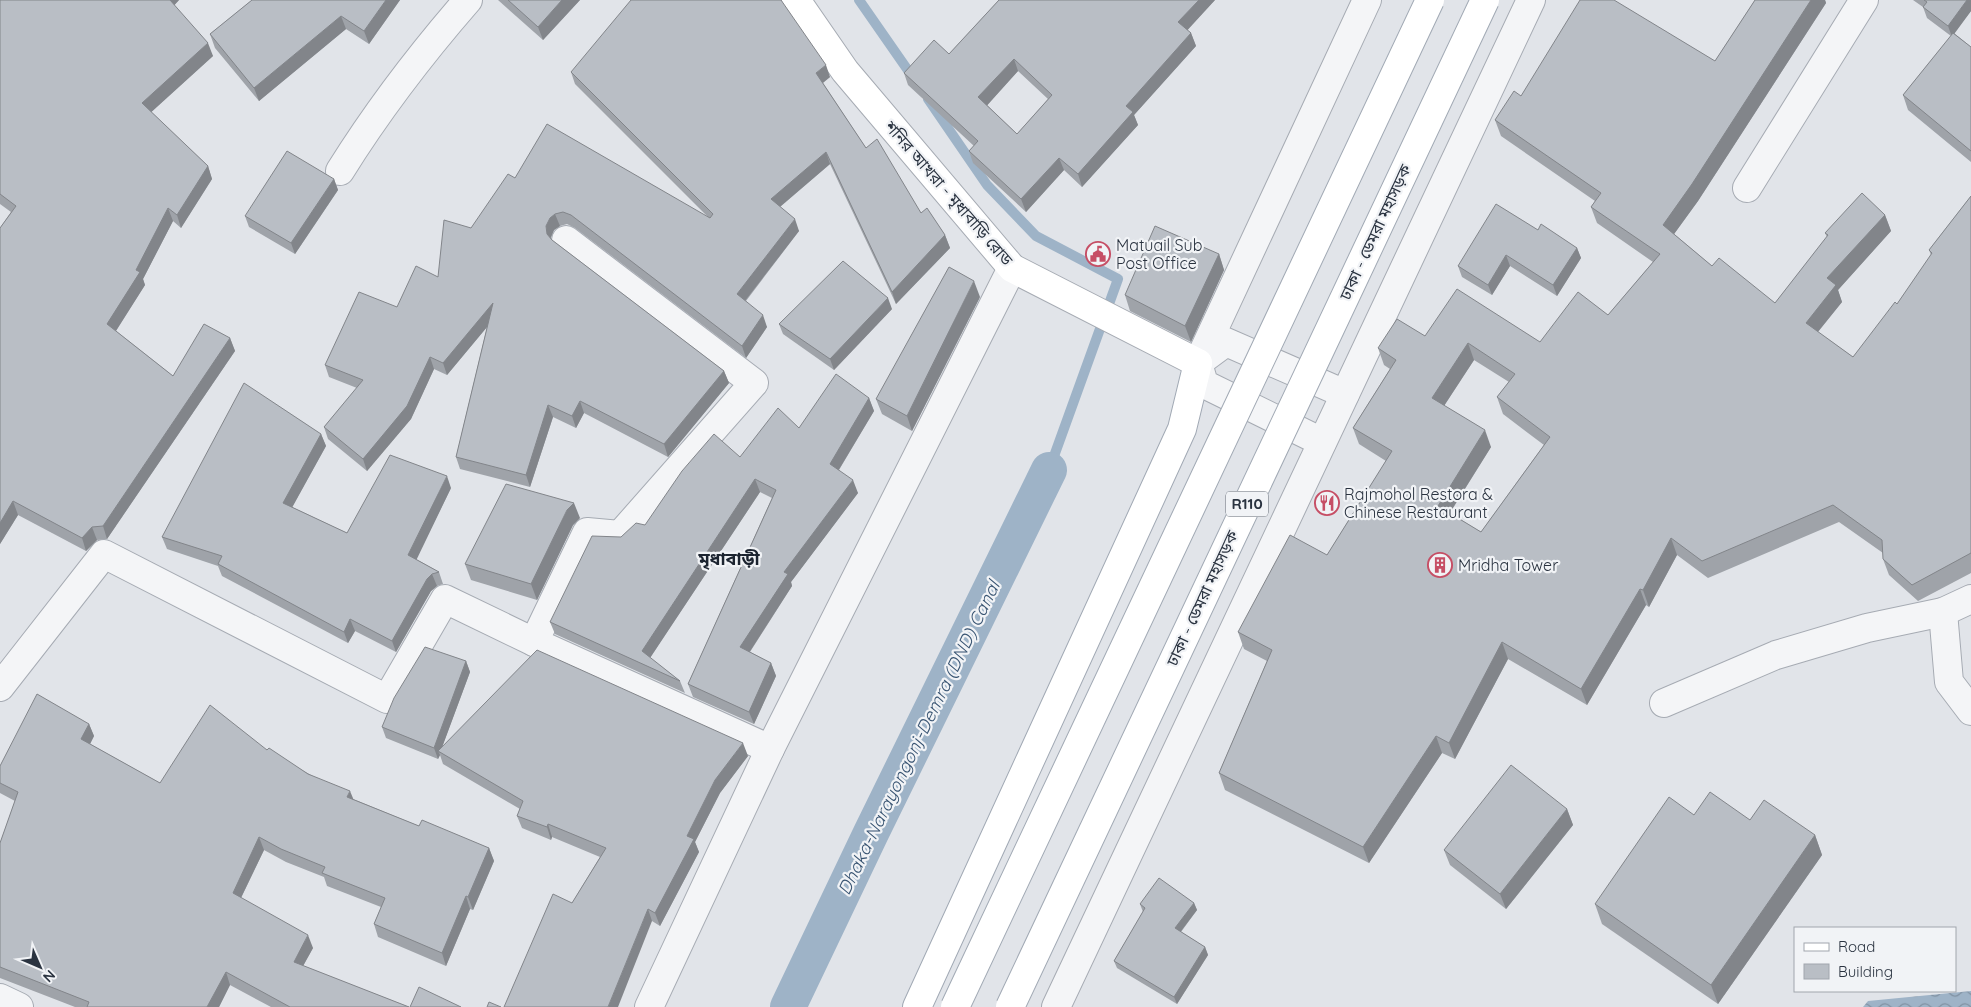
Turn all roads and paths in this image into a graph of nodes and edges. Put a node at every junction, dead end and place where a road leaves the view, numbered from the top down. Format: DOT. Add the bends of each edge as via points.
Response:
graph roads {
  1 [pos="468,0"];
  2 [pos="796,0"];
  3 [pos="1367,0"];
  4 [pos="1430,0"];
  5 [pos="1485,0"];
  6 [pos="1531,0"];
  7 [pos="1864,0"];
  8 [pos="340,171"];
  9 [pos="1747,188"];
  10 [pos="566,240"];
  11 [pos="1012,268"];
  12 [pos="1198,363"];
  13 [pos="1345,394"];
  14 [pos="1322,442"];
  15 [pos="1971,599"];
  16 [pos="1944,612"];
  17 [pos="534,642"];
  18 [pos="0,687"];
  19 [pos="1664,703"];
  20 [pos="1971,711"];
  21 [pos="770,749"];
  22 [pos="0,998"];
  23 [pos="19,1007"];
  24 [pos="649,1007"];
  25 [pos="917,1007"];
  26 [pos="955,1007"];
  27 [pos="1010,1007"];
  28 [pos="1056,1007"];
  1 -- 8 [label="street" via="369,124"];
  2 -- 11 [label="main road, শনির আখরা - মৃধাবাড়ি রোড" via="845,71"];
  3 -- 12 [label="street"];
  4 -- 26 [label="main road, bridge"];
  5 -- 27 [label="main road, ঢাকা - ডেমরা মহাসড়ক / R110, bridge"];
  6 -- 13 [label="street"];
  7 -- 9 [label="street"];
  10 -- 17 [label="street" via="754,383 620,535 587,532"];
  11 -- 12 [label="main road, শনির আখরা - মৃধাবাড়ি রোড"];
  11 -- 21 [label="street"];
  12 -- 13 [label="street" via="1226,342"];
  12 -- 14 [label="street" via="1204,384"];
  12 -- 25 [label="main road" via="1182,429"];
  13 -- 14 [label="street"];
  14 -- 28 [label="street"];
  15 -- 16 [label="street"];
  16 -- 19 [label="street" via="1867,628 1776,655"];
  16 -- 20 [label="street" via="1950,682"];
  17 -- 18 [label="street" via="445,600 387,699 104,554"];
  17 -- 21 [label="street"];
  21 -- 24 [label="street"];
  22 -- 23 [label="street"];
}
